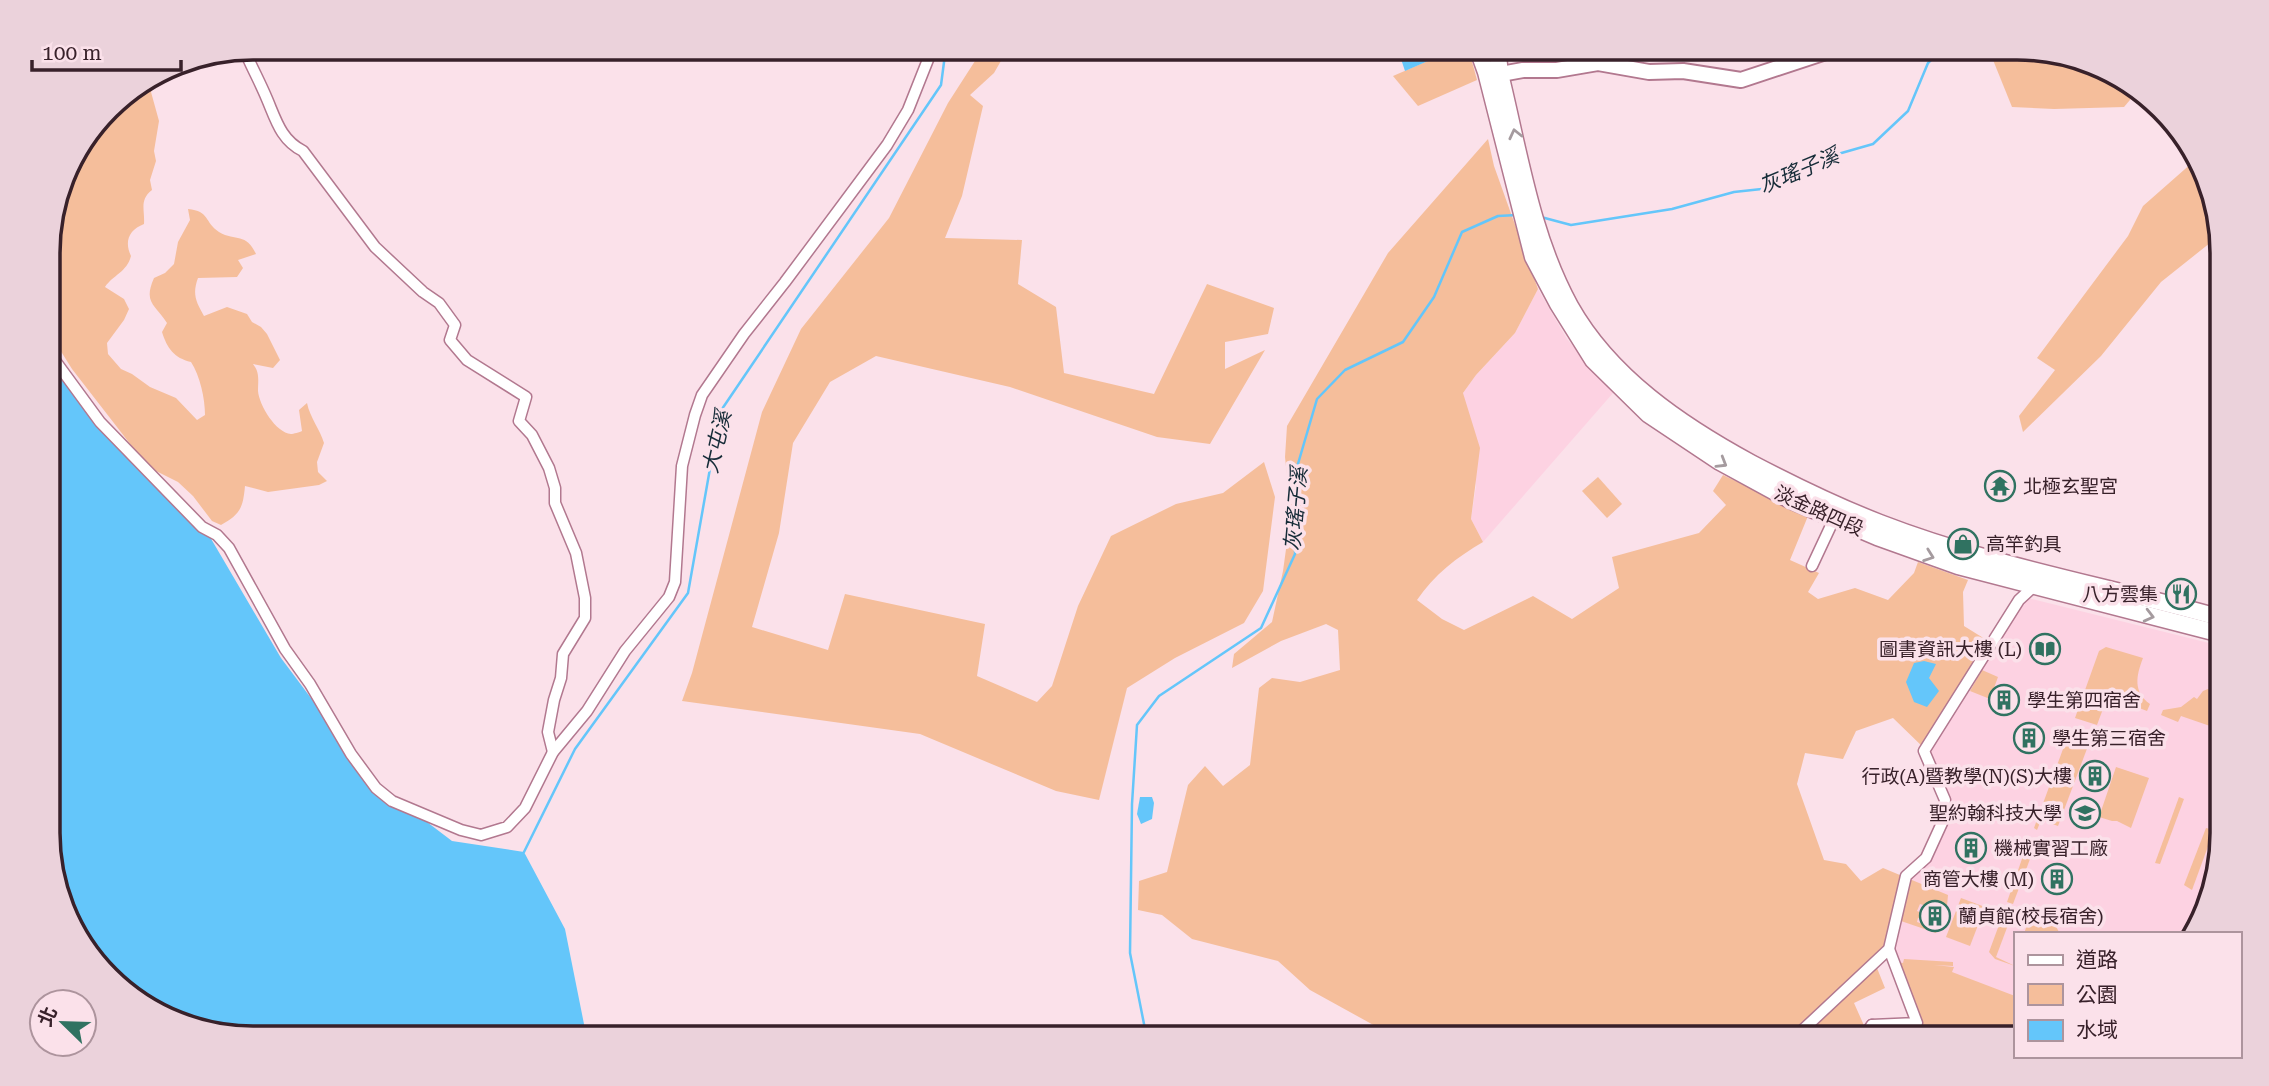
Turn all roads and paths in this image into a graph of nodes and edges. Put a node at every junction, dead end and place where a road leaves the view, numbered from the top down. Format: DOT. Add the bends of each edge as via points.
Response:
graph roads {
  1 [pos="249,60"];
  2 [pos="928,60"];
  3 [pos="1485,60"];
  4 [pos="1496,60"];
  5 [pos="1800,60"];
  6 [pos="1494,75"];
  7 [pos="1522,195"];
  8 [pos="1533,232"];
  9 [pos="60,367"];
  10 [pos="1834,519"];
  11 [pos="1812,566"];
  12 [pos="2035,579"];
  13 [pos="2210,616"];
  14 [pos="2210,631"];
  15 [pos="553,752"];
  16 [pos="1889,949"];
  17 [pos="1807,1026"];
  18 [pos="1871,1026"];
  1 -- 15 [label="street" via="284,137 303,151 375,247 439,303 455,325 450,340 467,360 526,397 519,421 533,435 549,468 555,503 576,553 586,618 564,654 548,732"];
  2 -- 15 [label="street" via="908,110 887,145 702,395 682,466 675,582 669,597"];
  3 -- 6 [label="main road"];
  4 -- 6 [label="main road"];
  5 -- 6 [label="street" via="1741,79 1598,63"];
  7 -- 6 [label="main road, one-way"];
  6 -- 7 [label="main road" via="1498,122"];
  7 -- 8 [label="main road"];
  8 -- 10 [label="main road, 淡金路四段, one-way" via="1533,257 1593,360 1648,414 1720,462"];
  8 -- 12 [label="main road, 淡金路四段" via="1571,307 1604,352 1678,420 1838,506"];
  9 -- 15 [label="street" via="100,422 202,527 229,548 351,754 376,788 392,801 481,835 507,827 525,808"];
  10 -- 11 [label="street"];
  10 -- 12 [label="main road, 淡金路四段, one-way" via="1958,566"];
  12 -- 13 [label="main road, 淡金路四段"];
  12 -- 14 [label="main road, 淡金路四段, one-way"];
  12 -- 16 [label="street" via="1924,751 1945,800 1942,823 1926,858 1906,876"];
  16 -- 17 [label="street"];
  16 -- 18 [label="street" via="1917,1023"];
}
